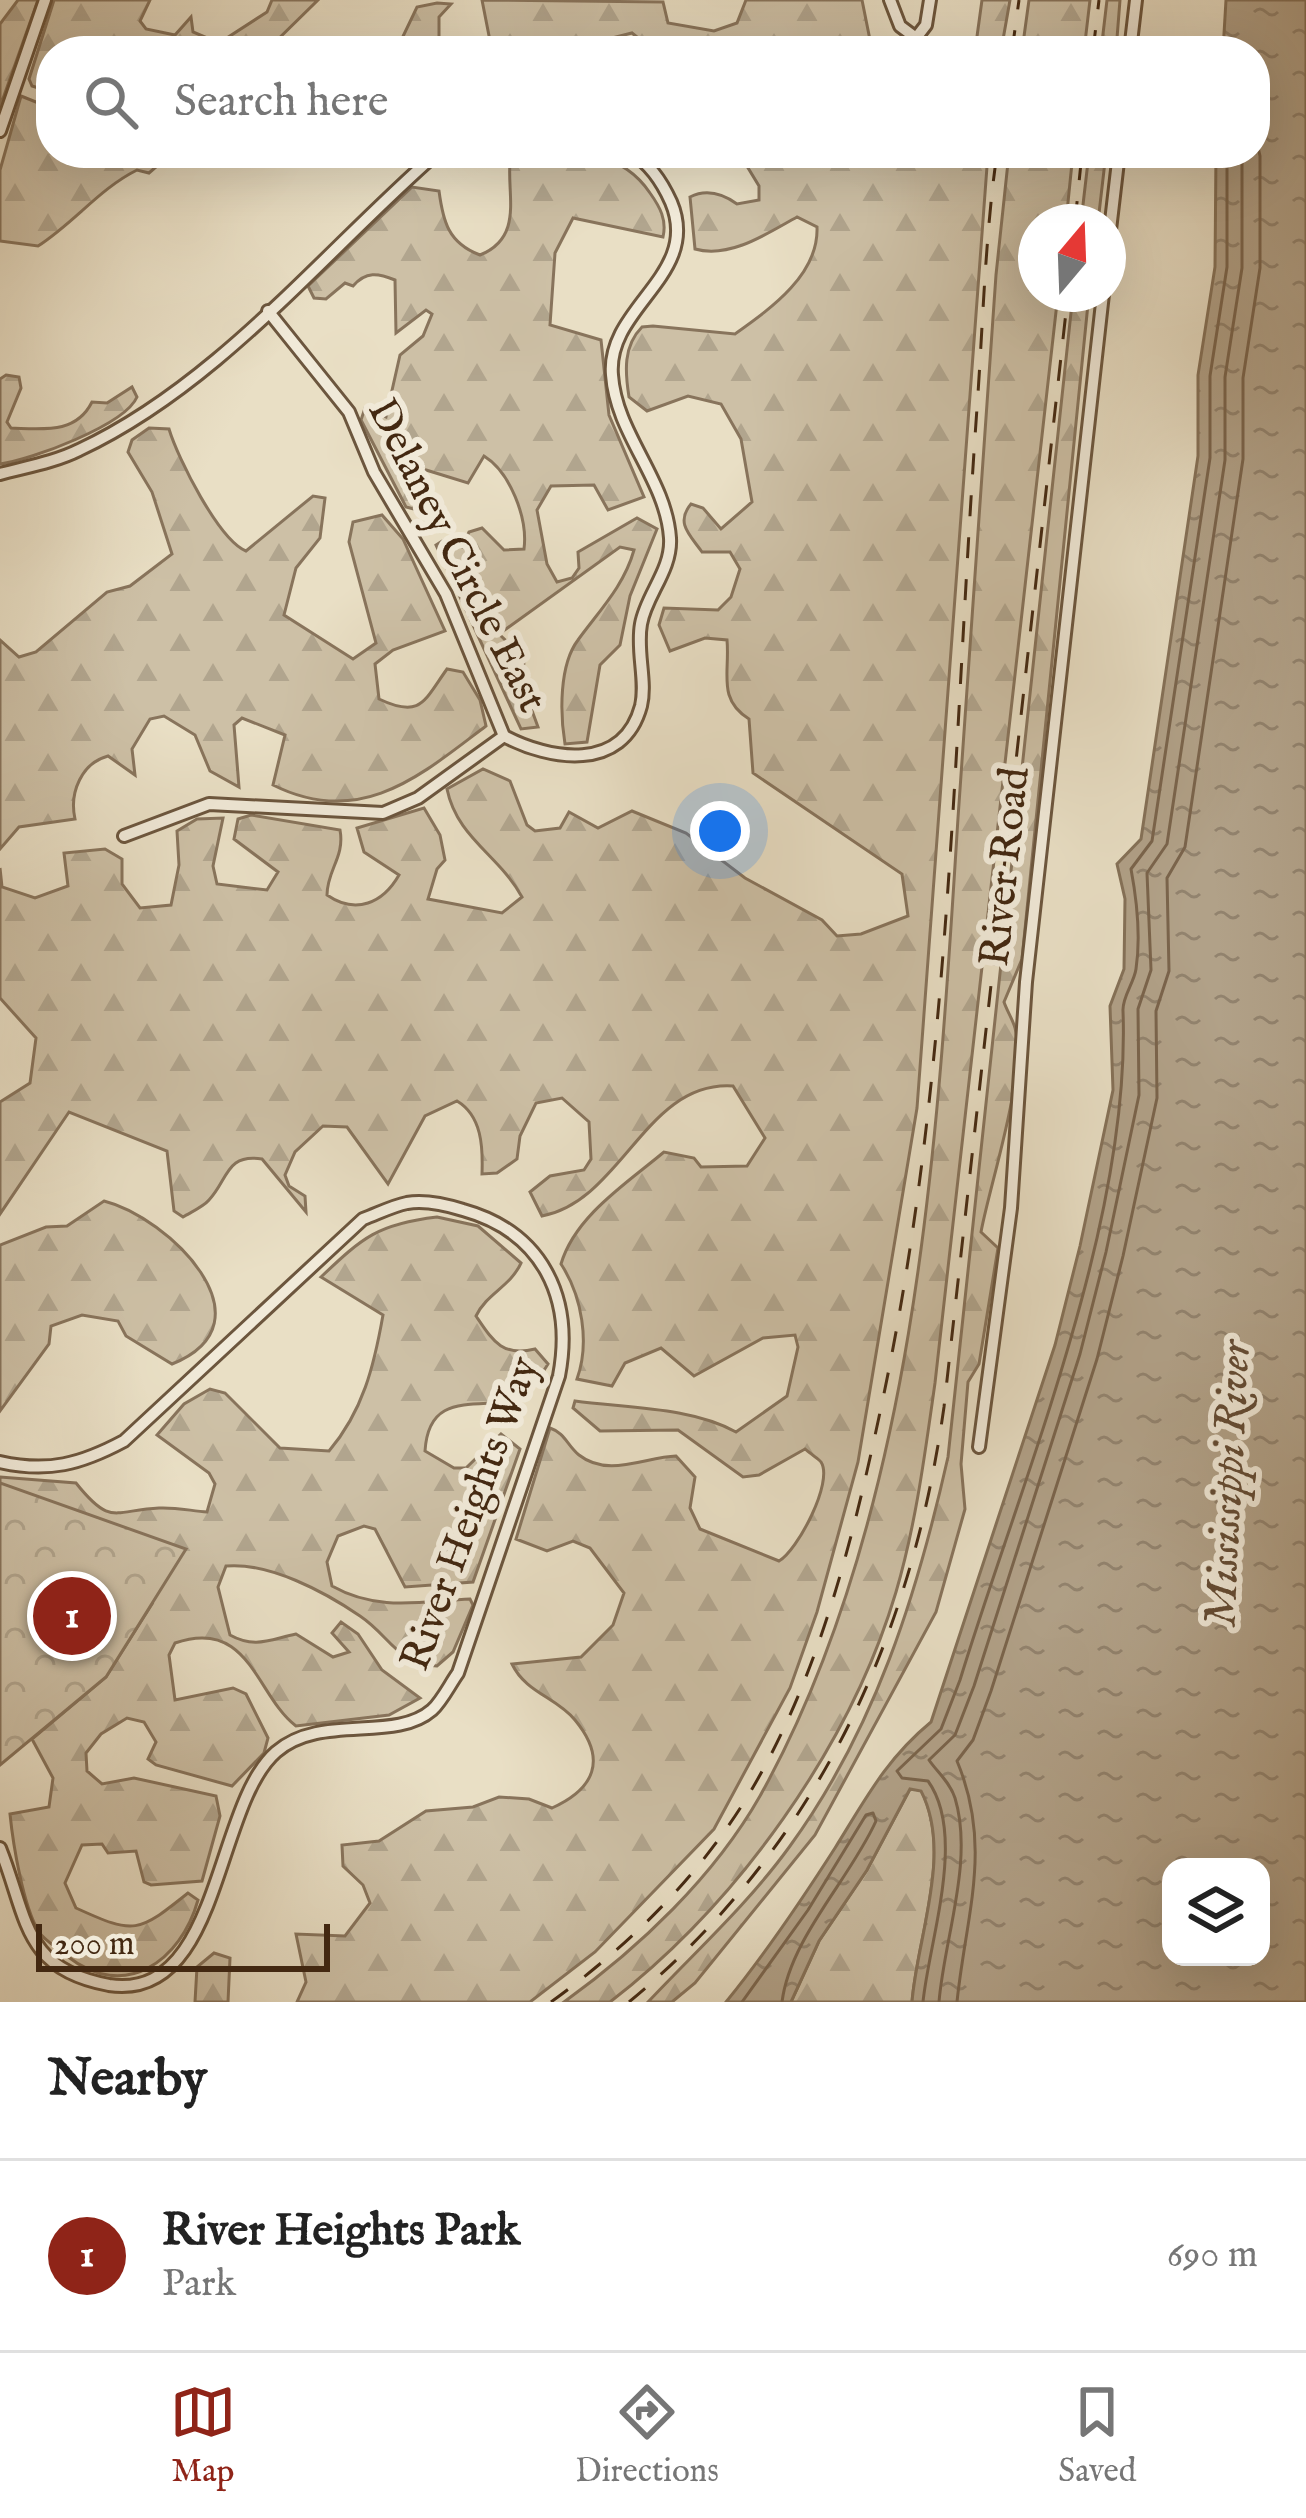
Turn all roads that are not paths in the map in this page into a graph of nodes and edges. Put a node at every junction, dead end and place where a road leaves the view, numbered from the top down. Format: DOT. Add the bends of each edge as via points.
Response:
graph roads {
  1 [pos="45,0"];
  2 [pos="890,0"];
  3 [pos="930,0"];
  4 [pos="1136,0"];
  5 [pos="913,36"];
  6 [pos="918,36"];
  7 [pos="1132,36"];
  8 [pos="0,131"];
  9 [pos="421,168"];
  10 [pos="647,168"];
  11 [pos="1117,168"];
  12 [pos="1113,204"];
  13 [pos="268,311"];
  14 [pos="1100,312"];
  15 [pos="0,474"];
  16 [pos="503,736"];
  17 [pos="124,836"];
  18 [pos="979,1447"];
  19 [pos="0,1462"];
  20 [pos="0,1848"];
  1 -- 8 [label="street"];
  2 -- 5 [label="street"];
  3 -- 6 [label="street"];
  4 -- 7 [label="street"];
  9 -- 13 [label="street"];
  10 -- 16 [label="street, Delaney Circle East" via="677,217 674,260 619,335 611,370 671,543 642,617 641,705 627,733 595,755 537,754"];
  11 -- 12 [label="street"];
  13 -- 15 [label="street" via="150,411 76,452"];
  13 -- 16 [label="street, Delaney Circle East" via="349,412 374,472 446,594"];
  14 -- 18 [label="street, River Road" via="1026,982 1011,1208"];
  16 -- 17 [label="street" via="418,798 383,813 209,804"];
  19 -- 20 [label="street, River Heights Way" via="31,1469 81,1464 124,1441 363,1219 409,1203 501,1220 557,1290 566,1339 559,1376 458,1673 430,1712 311,1731 279,1749 252,1777 208,1912 179,1962 143,1982 116,1986 62,1973 25,1932"];
}
